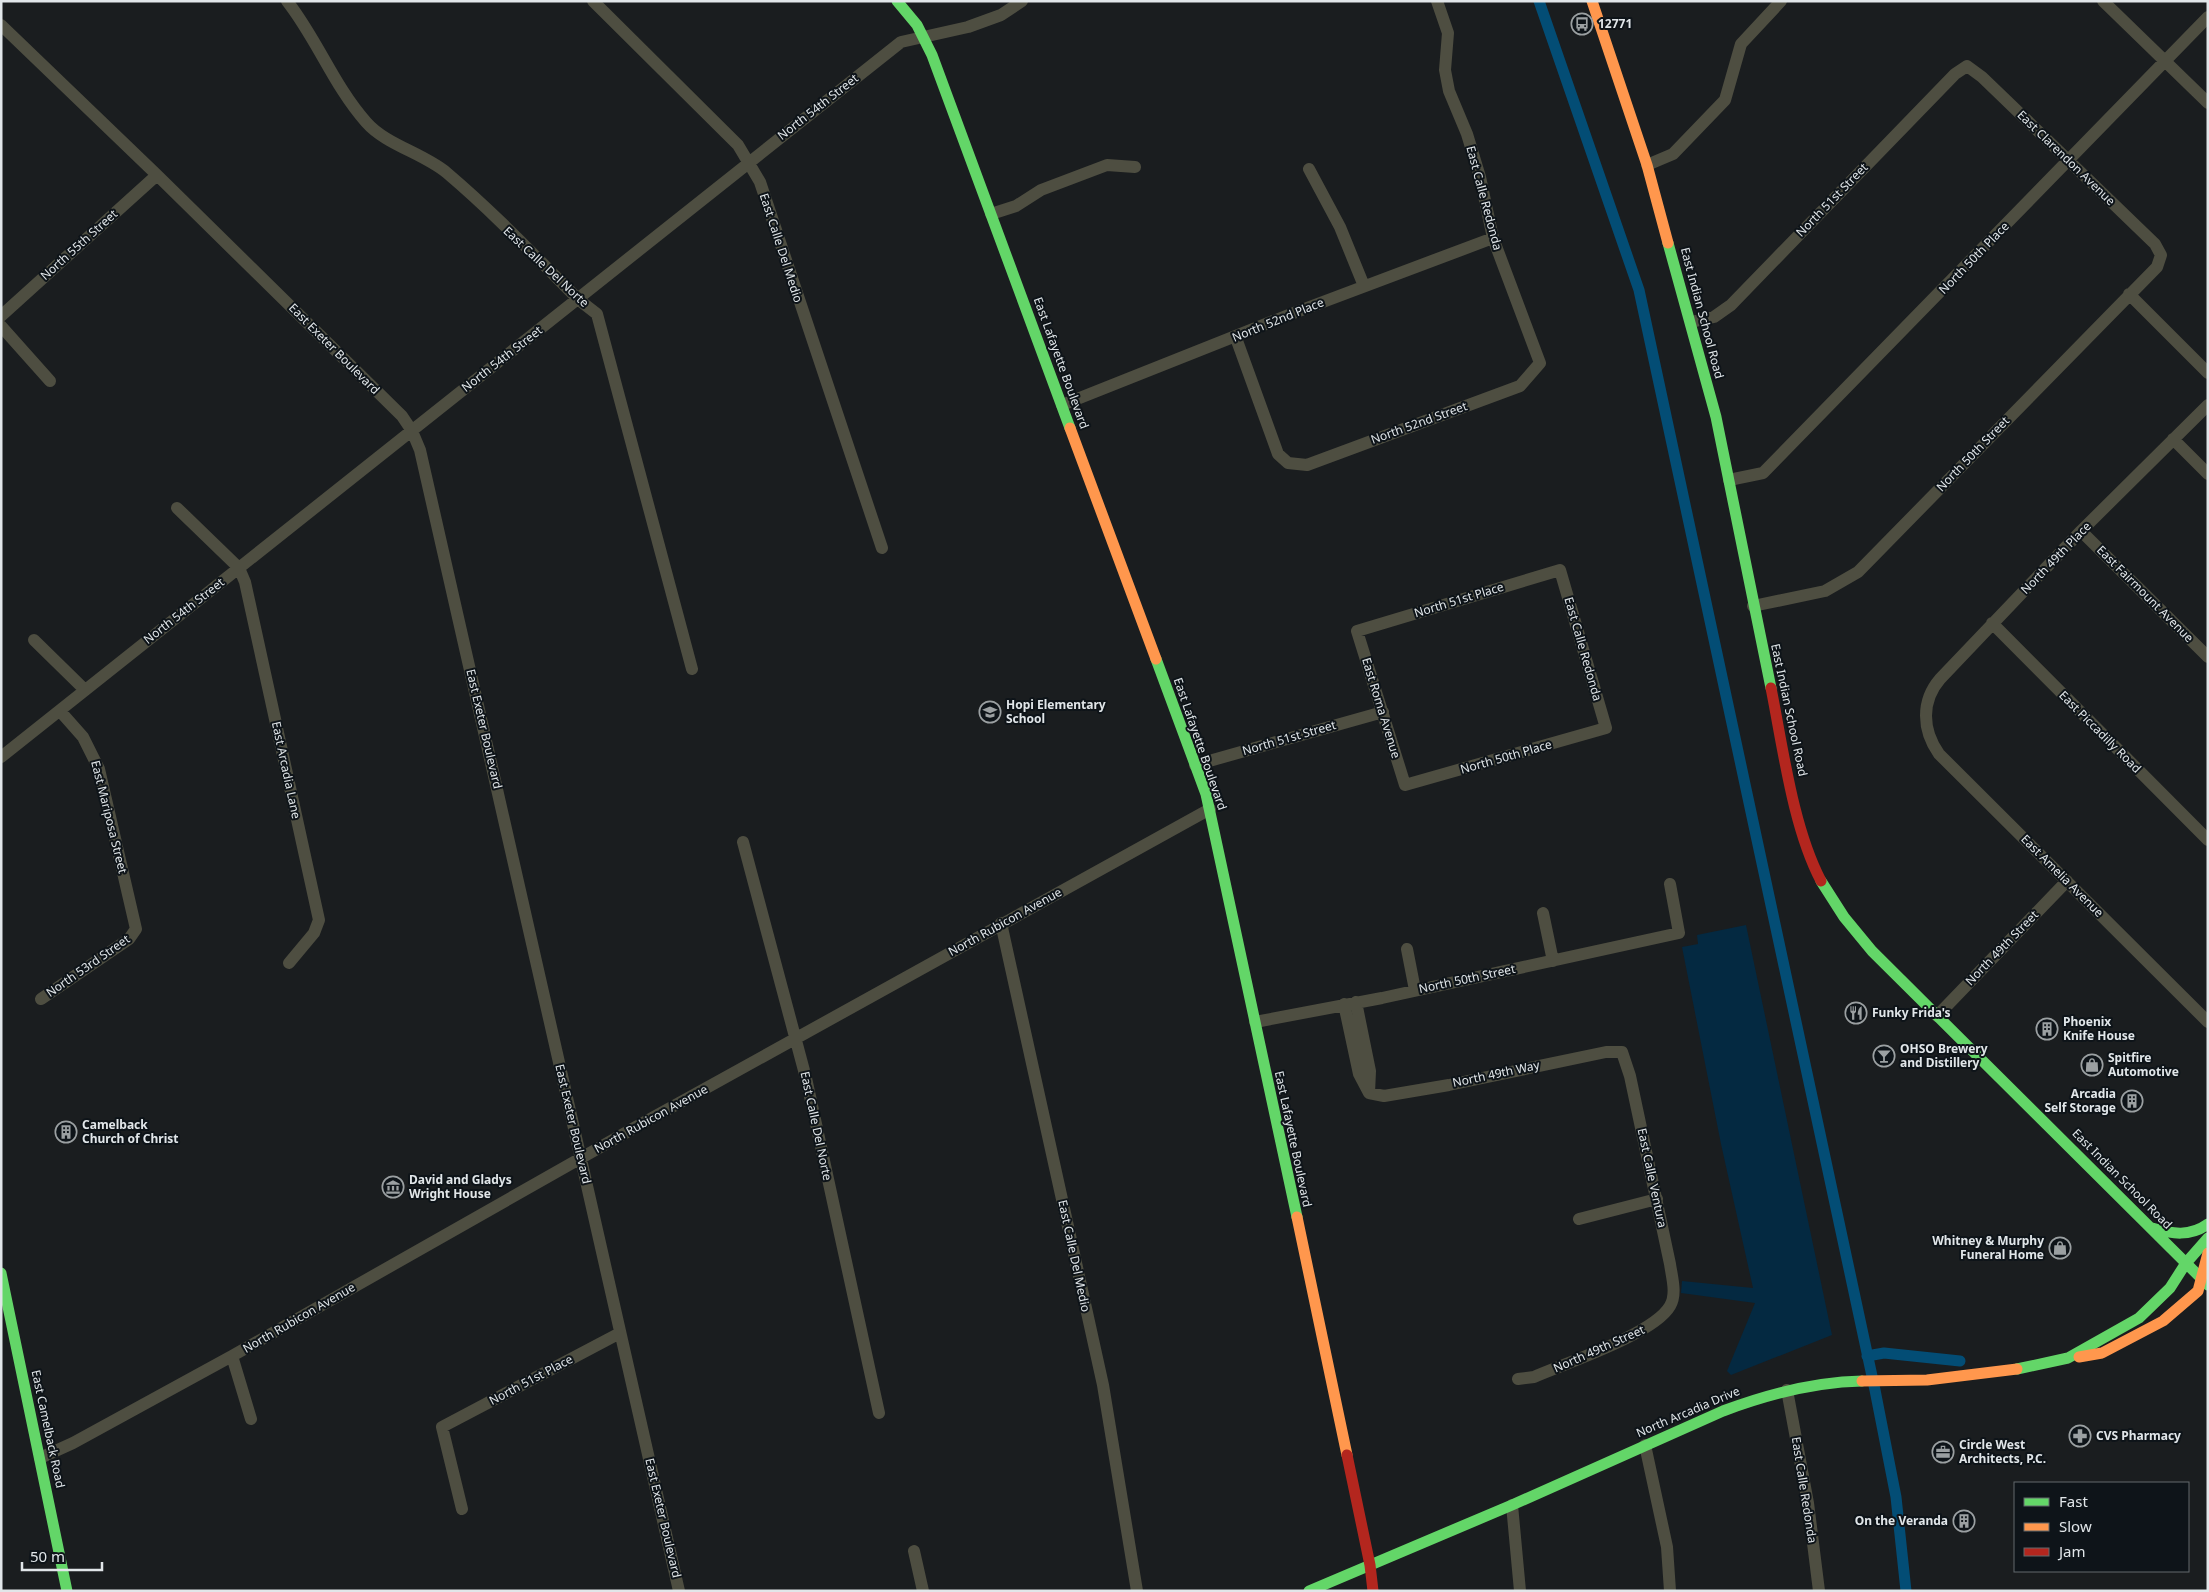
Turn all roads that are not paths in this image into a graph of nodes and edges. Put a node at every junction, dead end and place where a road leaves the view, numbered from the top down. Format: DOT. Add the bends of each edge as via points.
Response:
graph roads {
  1 [pos="287,1"];
  2 [pos="593,1"];
  3 [pos="897,1"];
  4 [pos="1022,1"];
  5 [pos="1437,1"];
  6 [pos="1592,1"];
  7 [pos="1781,1"];
  8 [pos="2103,1"];
  9 [pos="2208,17"];
  10 [pos="1,25"];
  11 [pos="924,36"];
  12 [pos="2164,61"];
  13 [pos="1967,66"];
  14 [pos="2208,103"];
  15 [pos="2069,160"];
  16 [pos="749,162"];
  17 [pos="1646,165"];
  18 [pos="1135,167"];
  19 [pos="1309,169"];
  20 [pos="157,175"];
  21 [pos="992,214"];
  22 [pos="1494,238"];
  23 [pos="2161,254"];
  24 [pos="1364,286"];
  25 [pos="2129,294"];
  26 [pos="579,300"];
  27 [pos="1,316"];
  28 [pos="1691,322"];
  29 [pos="1,326"];
  30 [pos="1236,338"];
  31 [pos="1540,363"];
  32 [pos="2208,373"];
  33 [pos="50,381"];
  34 [pos="1062,405"];
  35 [pos="2208,405"];
  36 [pos="412,430"];
  37 [pos="2173,439"];
  38 [pos="2208,474"];
  39 [pos="1729,480"];
  40 [pos="177,508"];
  41 [pos="2082,531"];
  42 [pos="882,548"];
  43 [pos="239,568"];
  44 [pos="1560,570"];
  45 [pos="1753,606"];
  46 [pos="1992,623"];
  47 [pos="1357,631"];
  48 [pos="34,640"];
  49 [pos="2208,657"];
  50 [pos="692,669"];
  51 [pos="85,690"];
  52 [pos="60,711"];
  53 [pos="1383,712"];
  54 [pos="1926,723"];
  55 [pos="1606,728"];
  56 [pos="1,757"];
  57 [pos="1195,765"];
  58 [pos="1405,785"];
  59 [pos="1210,809"];
  60 [pos="2208,840"];
  61 [pos="743,842"];
  62 [pos="2067,881"];
  63 [pos="1670,884"];
  64 [pos="1543,913"];
  65 [pos="1001,923"];
  66 [pos="135,933"];
  67 [pos="1407,949"];
  68 [pos="1553,961"];
  69 [pos="289,963"];
  70 [pos="1415,990"];
  71 [pos="41,999"];
  72 [pos="1350,1003"];
  73 [pos="1937,1016"];
  74 [pos="1255,1022"];
  75 [pos="2208,1022"];
  76 [pos="797,1039"];
  77 [pos="1622,1052"];
  78 [pos="581,1158"];
  79 [pos="1657,1198"];
  80 [pos="1579,1219"];
  81 [pos="2208,1224"];
  82 [pos="2151,1228"];
  83 [pos="2208,1238"];
  84 [pos="2208,1253"];
  85 [pos="2186,1263"];
  86 [pos="1,1273"];
  87 [pos="2204,1281"];
  88 [pos="1671,1305"];
  89 [pos="620,1333"];
  90 [pos="232,1356"];
  91 [pos="2068,1358"];
  92 [pos="1518,1378"];
  93 [pos="1788,1390"];
  94 [pos="879,1413"];
  95 [pos="251,1418"];
  96 [pos="1645,1445"];
  97 [pos="40,1458"];
  98 [pos="1512,1505"];
  99 [pos="462,1509"];
  100 [pos="914,1551"];
  101 [pos="1370,1564"];
  102 [pos="68,1591"];
  103 [pos="679,1591"];
  104 [pos="923,1591"];
  105 [pos="1137,1591"];
  106 [pos="1309,1591"];
  107 [pos="1373,1591"];
  108 [pos="1520,1591"];
  109 [pos="1670,1591"];
  110 [pos="1819,1591"];
  1 -- 26 [label="street, East Calle Del Norte" via="353,107 368,124 379,134 446,172"];
  2 -- 16 [label="street, East Calle Del Medio" via="738,145"];
  3 -- 11 [label="street, East Lafayette Boulevard"];
  4 -- 11 [label="street, North 54th Street" via="1000,15 968,27"];
  5 -- 22 [label="street, East Calle Redonda" via="1448,33 1445,70 1449,91 1480,177"];
  6 -- 17 [label="street, East Indian School Road"];
  7 -- 17 [label="street" via="1741,44 1725,100 1673,154"];
  8 -- 12 [label="street"];
  9 -- 12 [label="street, North 50th Place"];
  10 -- 20 [label="street, East Exeter Boulevard"];
  11 -- 16 [label="street, North 54th Street" via="901,42"];
  11 -- 21 [label="street, East Lafayette Boulevard"];
  12 -- 14 [label="street"];
  12 -- 15 [label="street, North 50th Place"];
  13 -- 15 [label="street, East Clarendon Avenue"];
  13 -- 28 [label="street, North 51st Street" via="1955,74 1731,305 1714,317"];
  15 -- 23 [label="street, East Clarendon Avenue" via="2155,244"];
  15 -- 39 [label="street, North 50th Place" via="1763,473"];
  16 -- 26 [label="street, North 54th Street"];
  16 -- 42 [label="street, East Calle Del Medio" via="760,182"];
  17 -- 28 [label="street, East Indian School Road"];
  18 -- 21 [label="street" via="1107,165 1041,190 1016,206"];
  19 -- 24 [label="street" via="1340,227"];
  20 -- 27 [label="street, North 55th Street"];
  20 -- 36 [label="street, East Exeter Boulevard" via="402,416"];
  21 -- 34 [label="street, East Lafayette Boulevard"];
  22 -- 24 [label="street, North 52nd Place"];
  22 -- 31 [label="street, East Calle Redonda"];
  23 -- 25 [label="street, North 50th Street" via="2157,266"];
  24 -- 30 [label="street, North 52nd Place"];
  25 -- 32 [label="street"];
  25 -- 45 [label="street, North 50th Street" via="1858,572 1825,591"];
  26 -- 36 [label="street, North 54th Street"];
  26 -- 50 [label="street, East Calle Del Norte" via="597,314"];
  28 -- 39 [label="street, East Indian School Road"];
  29 -- 33 [label="street"];
  30 -- 31 [label="street, North 52nd Street" via="1278,454 1288,463 1307,464 1520,386"];
  30 -- 34 [label="street, North 52nd Place"];
  34 -- 57 [label="street, East Lafayette Boulevard"];
  35 -- 37 [label="street, North 49th Place"];
  36 -- 43 [label="street, North 54th Street"];
  36 -- 78 [label="street, East Exeter Boulevard" via="424,469"];
  37 -- 38 [label="street"];
  37 -- 41 [label="street, North 49th Place"];
  39 -- 45 [label="street, East Indian School Road"];
  40 -- 43 [label="street"];
  41 -- 46 [label="street, North 49th Place"];
  41 -- 49 [label="street, East Fairmount Avenue"];
  43 -- 51 [label="street, North 54th Street"];
  43 -- 69 [label="street, East Arcadia Lane" via="319,920 314,933"];
  44 -- 47 [label="street, North 51st Place"];
  44 -- 55 [label="street, East Calle Redonda"];
  45 -- 73 [label="street, East Indian School Road" via="1800,825 1820,878 1862,940"];
  46 -- 54 [label="street, North 49th Place" via="1934,686 1927,705"];
  46 -- 60 [label="street, East Piccadilly Road"];
  47 -- 53 [label="street, East Roma Avenue"];
  48 -- 51 [label="street"];
  51 -- 52 [label="street, North 54th Street"];
  52 -- 56 [label="street, North 54th Street"];
  52 -- 66 [label="street, East Mariposa Street" via="82,736 99,769 136,925"];
  53 -- 57 [label="street, North 51st Street"];
  53 -- 58 [label="street, East Roma Avenue"];
  54 -- 62 [label="street, East Amelia Avenue" via="1939,754"];
  55 -- 58 [label="street, North 50th Place"];
  57 -- 59 [label="street, East Lafayette Boulevard"];
  59 -- 65 [label="street, North Rubicon Avenue"];
  59 -- 74 [label="street, East Lafayette Boulevard"];
  61 -- 76 [label="street, East Calle Del Norte"];
  62 -- 73 [label="street, North 49th Street"];
  62 -- 75 [label="street, East Amelia Avenue"];
  63 -- 68 [label="street, North 50th Street" via="1679,933"];
  64 -- 68 [label="street"];
  65 -- 76 [label="street, North Rubicon Avenue"];
  65 -- 105 [label="street, East Calle Del Medio" via="1102,1385"];
  66 -- 71 [label="street, North 53rd Street"];
  67 -- 70 [label="street"];
  68 -- 70 [label="street, North 50th Street"];
  70 -- 72 [label="street, North 50th Street"];
  72 -- 74 [label="street, North 50th Street"];
  72 -- 77 [label="street, North 49th Way" via="1358,1044 1359,1074 1369,1093 1384,1096 1606,1052"];
  73 -- 82 [label="street, East Indian School Road"];
  74 -- 101 [label="street, East Lafayette Boulevard"];
  76 -- 78 [label="street, North Rubicon Avenue"];
  76 -- 94 [label="street, East Calle Del Norte"];
  77 -- 79 [label="street, East Calle Ventura"];
  78 -- 89 [label="street, East Exeter Boulevard"];
  78 -- 90 [label="street, North Rubicon Avenue"];
  79 -- 80 [label="street"];
  79 -- 88 [label="street, East Calle Ventura" via="1674,1290"];
  81 -- 82 [label="street" via="2183,1234"];
  82 -- 85 [label="street, East Indian School Road"];
  83 -- 85 [label="street, North Arcadia Drive"];
  84 -- 87 [label="street"];
  85 -- 87 [label="street, East Indian School Road"];
  85 -- 91 [label="street, North Arcadia Drive" via="2170,1288 2139,1318"];
  86 -- 97 [label="street, East Camelback Road"];
  87 -- 91 [label="street" via="2189,1279 2136,1334 2102,1353"];
  88 -- 92 [label="street, North 49th Street" via="1661,1318 1641,1332 1534,1377"];
  89 -- 99 [label="street, North 51st Place" via="442,1427"];
  89 -- 103 [label="street, East Exeter Boulevard"];
  90 -- 95 [label="street"];
  90 -- 97 [label="street, North Rubicon Avenue" via="74,1443"];
  91 -- 93 [label="street, North Arcadia Drive" via="1971,1376 1861,1380"];
  93 -- 96 [label="street, North Arcadia Drive" via="1723,1411"];
  93 -- 110 [label="street, East Calle Redonda" via="1808,1502"];
  96 -- 98 [label="street, North Arcadia Drive"];
  96 -- 109 [label="street" via="1667,1547"];
  97 -- 102 [label="street, East Camelback Road"];
  98 -- 101 [label="street, North Arcadia Drive"];
  98 -- 108 [label="street"];
  100 -- 104 [label="street"];
  101 -- 106 [label="street, North Arcadia Drive"];
  101 -- 107 [label="street, East Lafayette Boulevard"];
}
